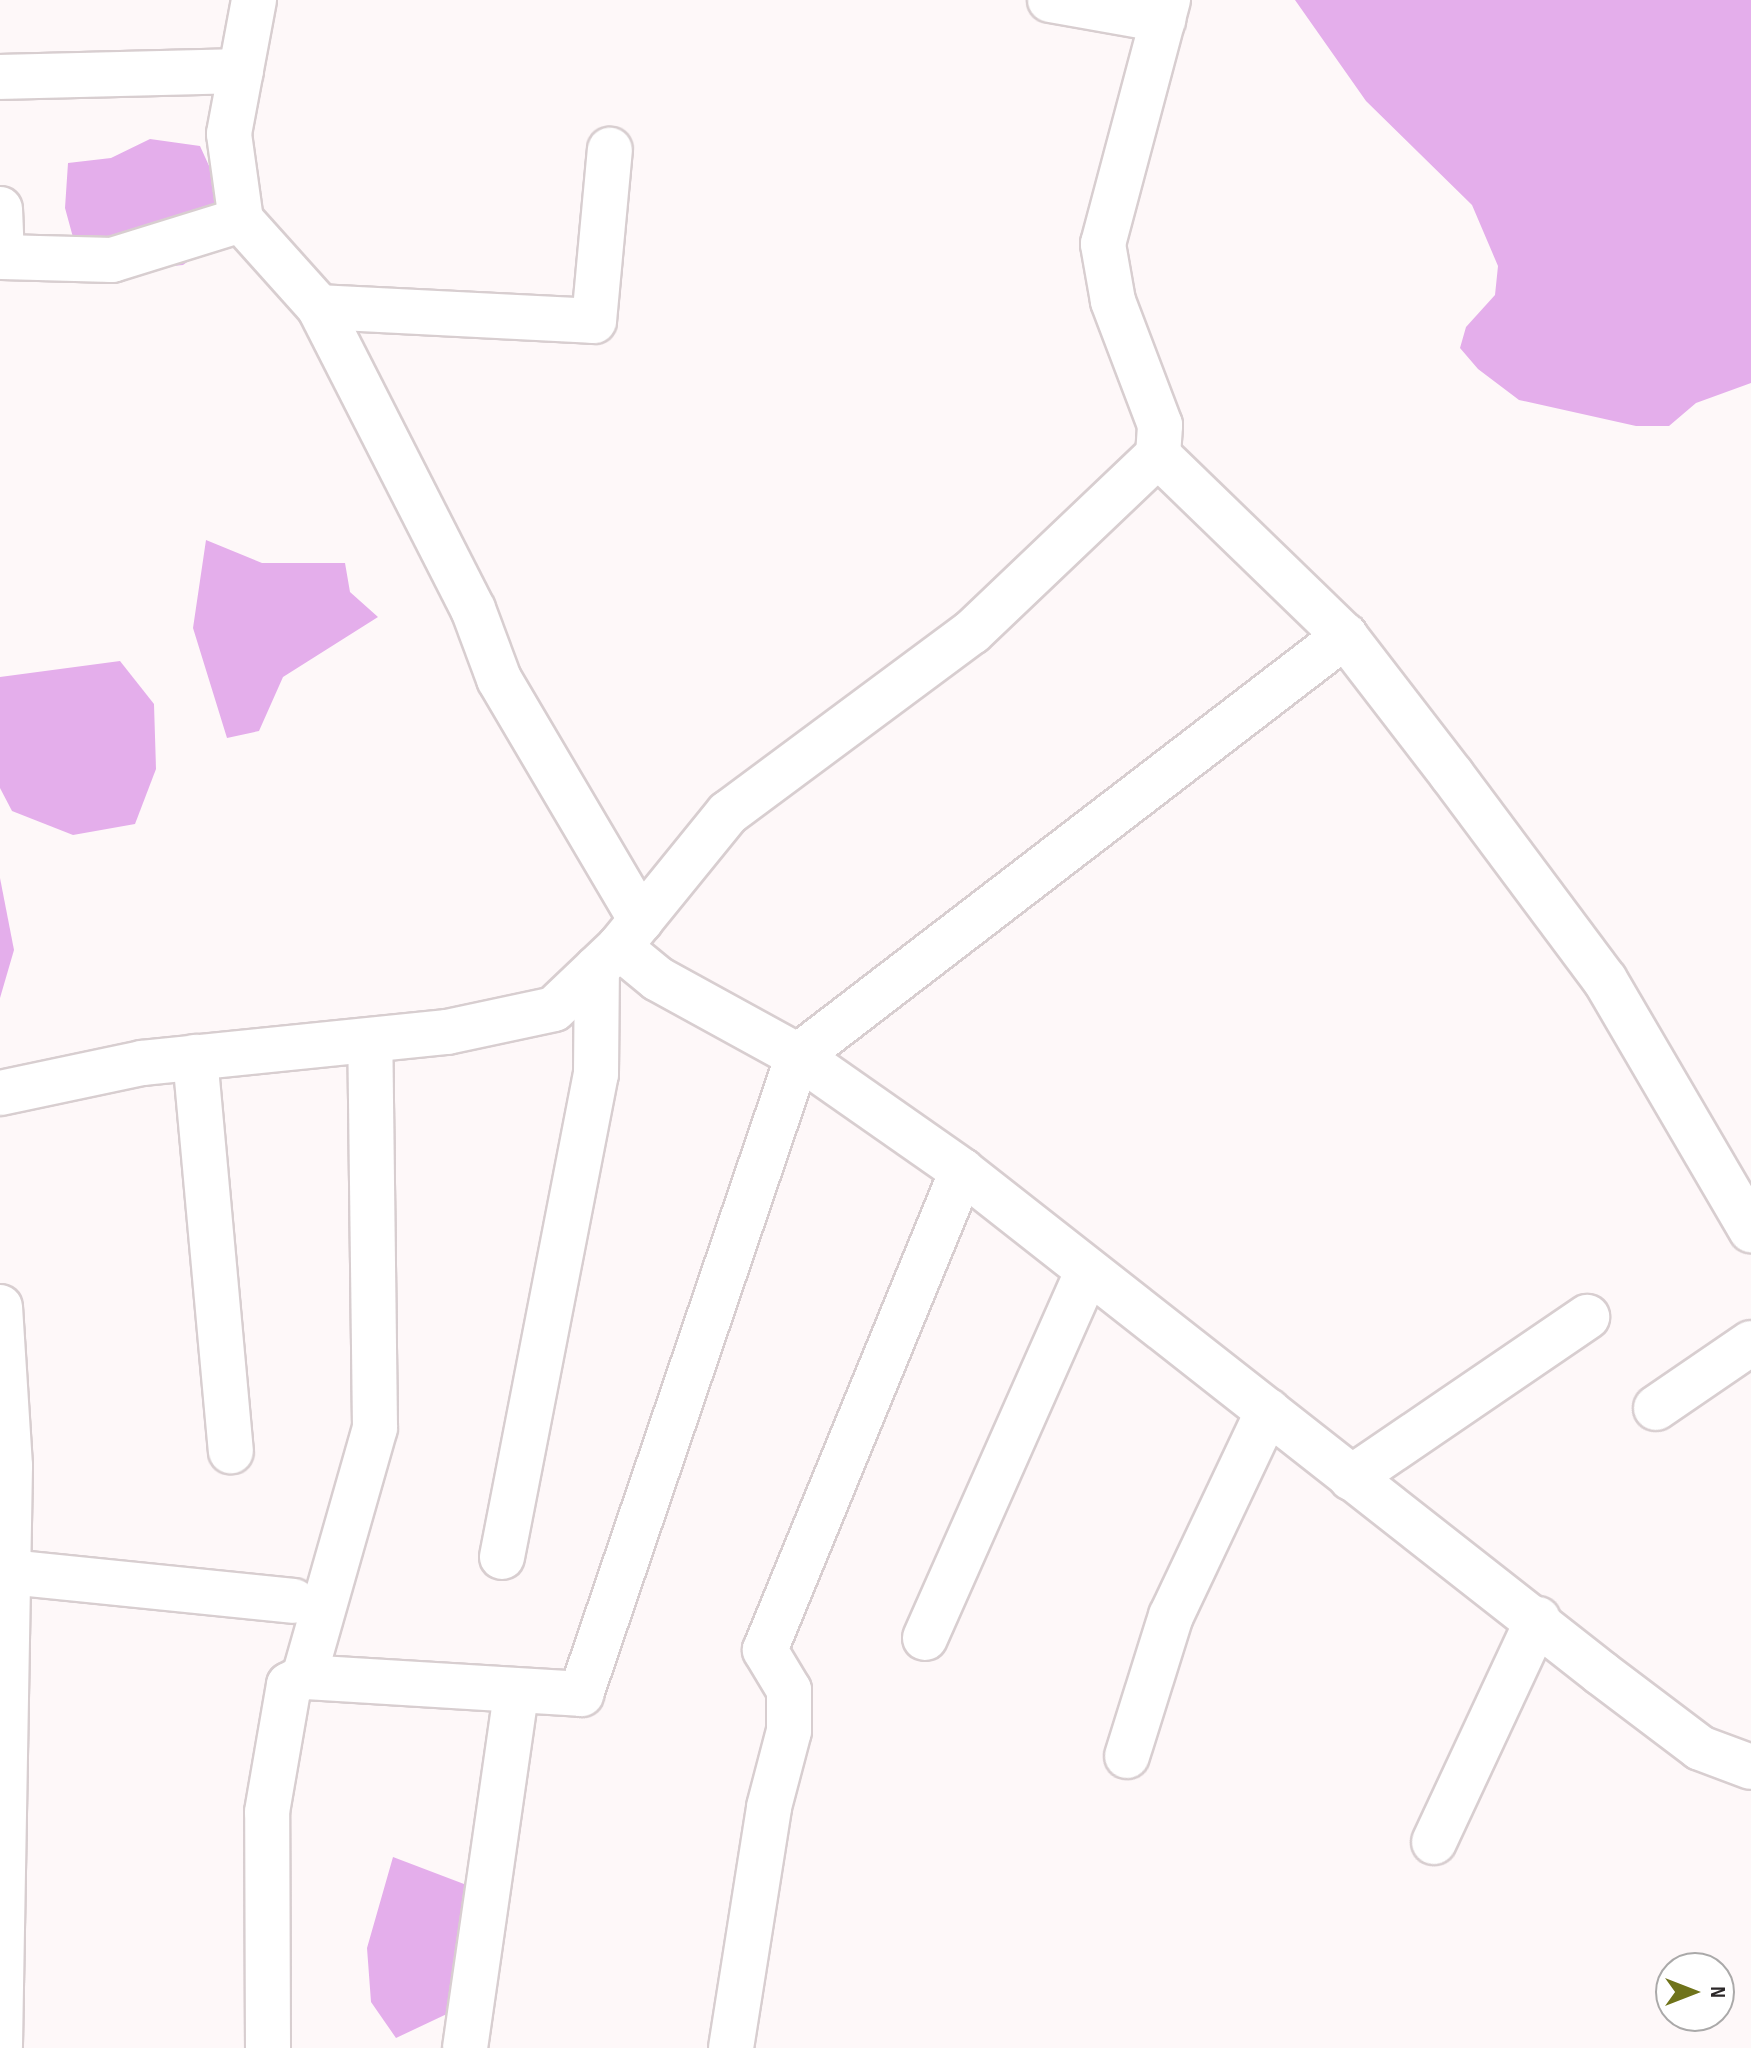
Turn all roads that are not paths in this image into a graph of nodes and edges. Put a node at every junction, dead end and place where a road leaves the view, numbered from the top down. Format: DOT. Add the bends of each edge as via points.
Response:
graph roads {
  1 [pos="254,0"];
  2 [pos="1050,0"];
  3 [pos="1165,10"];
  4 [pos="241,71"];
  5 [pos="0,77"];
  6 [pos="610,150"];
  7 [pos="0,209"];
  8 [pos="241,220"];
  9 [pos="319,307"];
  10 [pos="1158,455"];
  11 [pos="1345,636"];
  12 [pos="619,945"];
  13 [pos="370,1042"];
  14 [pos="798,1056"];
  15 [pos="195,1057"];
  16 [pos="0,1093"];
  17 [pos="962,1171"];
  18 [pos="1751,1230"];
  19 [pos="1088,1271"];
  20 [pos="0,1307"];
  21 [pos="1587,1317"];
  22 [pos="1751,1343"];
  23 [pos="1656,1408"];
  24 [pos="1268,1411"];
  25 [pos="231,1451"];
  26 [pos="1351,1478"];
  27 [pos="502,1557"];
  28 [pos="9,1572"];
  29 [pos="294,1601"];
  30 [pos="1538,1619"];
  31 [pos="925,1638"];
  32 [pos="304,1677"];
  33 [pos="516,1692"];
  34 [pos="1127,1756"];
  35 [pos="1751,1767"];
  36 [pos="1434,1842"];
  37 [pos="0,2047"];
  38 [pos="268,2048"];
  39 [pos="465,2048"];
  40 [pos="731,2048"];
  1 -- 4 [label="street"];
  2 -- 3 [label="street"];
  3 -- 10 [label="street" via="1103,244 1113,301 1160,425"];
  4 -- 5 [label="street"];
  4 -- 8 [label="street" via="229,134"];
  6 -- 9 [label="street" via="594,321"];
  7 -- 8 [label="street" via="2,257 112,260"];
  8 -- 9 [label="street"];
  9 -- 12 [label="street" via="473,609 499,679"];
  10 -- 11 [label="street"];
  10 -- 12 [label="street" via="972,632 728,813"];
  11 -- 14 [label="street"];
  11 -- 18 [label="street" via="1605,980"];
  12 -- 13 [label="street" via="554,1009"];
  12 -- 14 [label="street" via="658,979"];
  12 -- 27 [label="street"];
  13 -- 15 [label="street"];
  13 -- 32 [label="street" via="375,1428"];
  14 -- 17 [label="street"];
  14 -- 33 [label="street" via="581,1694"];
  15 -- 16 [label="street"];
  15 -- 25 [label="street"];
  17 -- 19 [label="street"];
  17 -- 40 [label="street" via="765,1650 789,1690 789,1731"];
  19 -- 24 [label="street"];
  19 -- 31 [label="street"];
  20 -- 28 [label="street"];
  21 -- 26 [label="street"];
  22 -- 23 [label="street"];
  24 -- 26 [label="street"];
  24 -- 34 [label="street" via="1171,1616"];
  26 -- 30 [label="street"];
  28 -- 29 [label="street"];
  28 -- 37 [label="street"];
  30 -- 35 [label="street" via="1700,1748"];
  30 -- 36 [label="street"];
  32 -- 33 [label="street"];
  32 -- 38 [label="street" via="289,1685 283,1703 267,1812"];
  33 -- 39 [label="street"];
}
